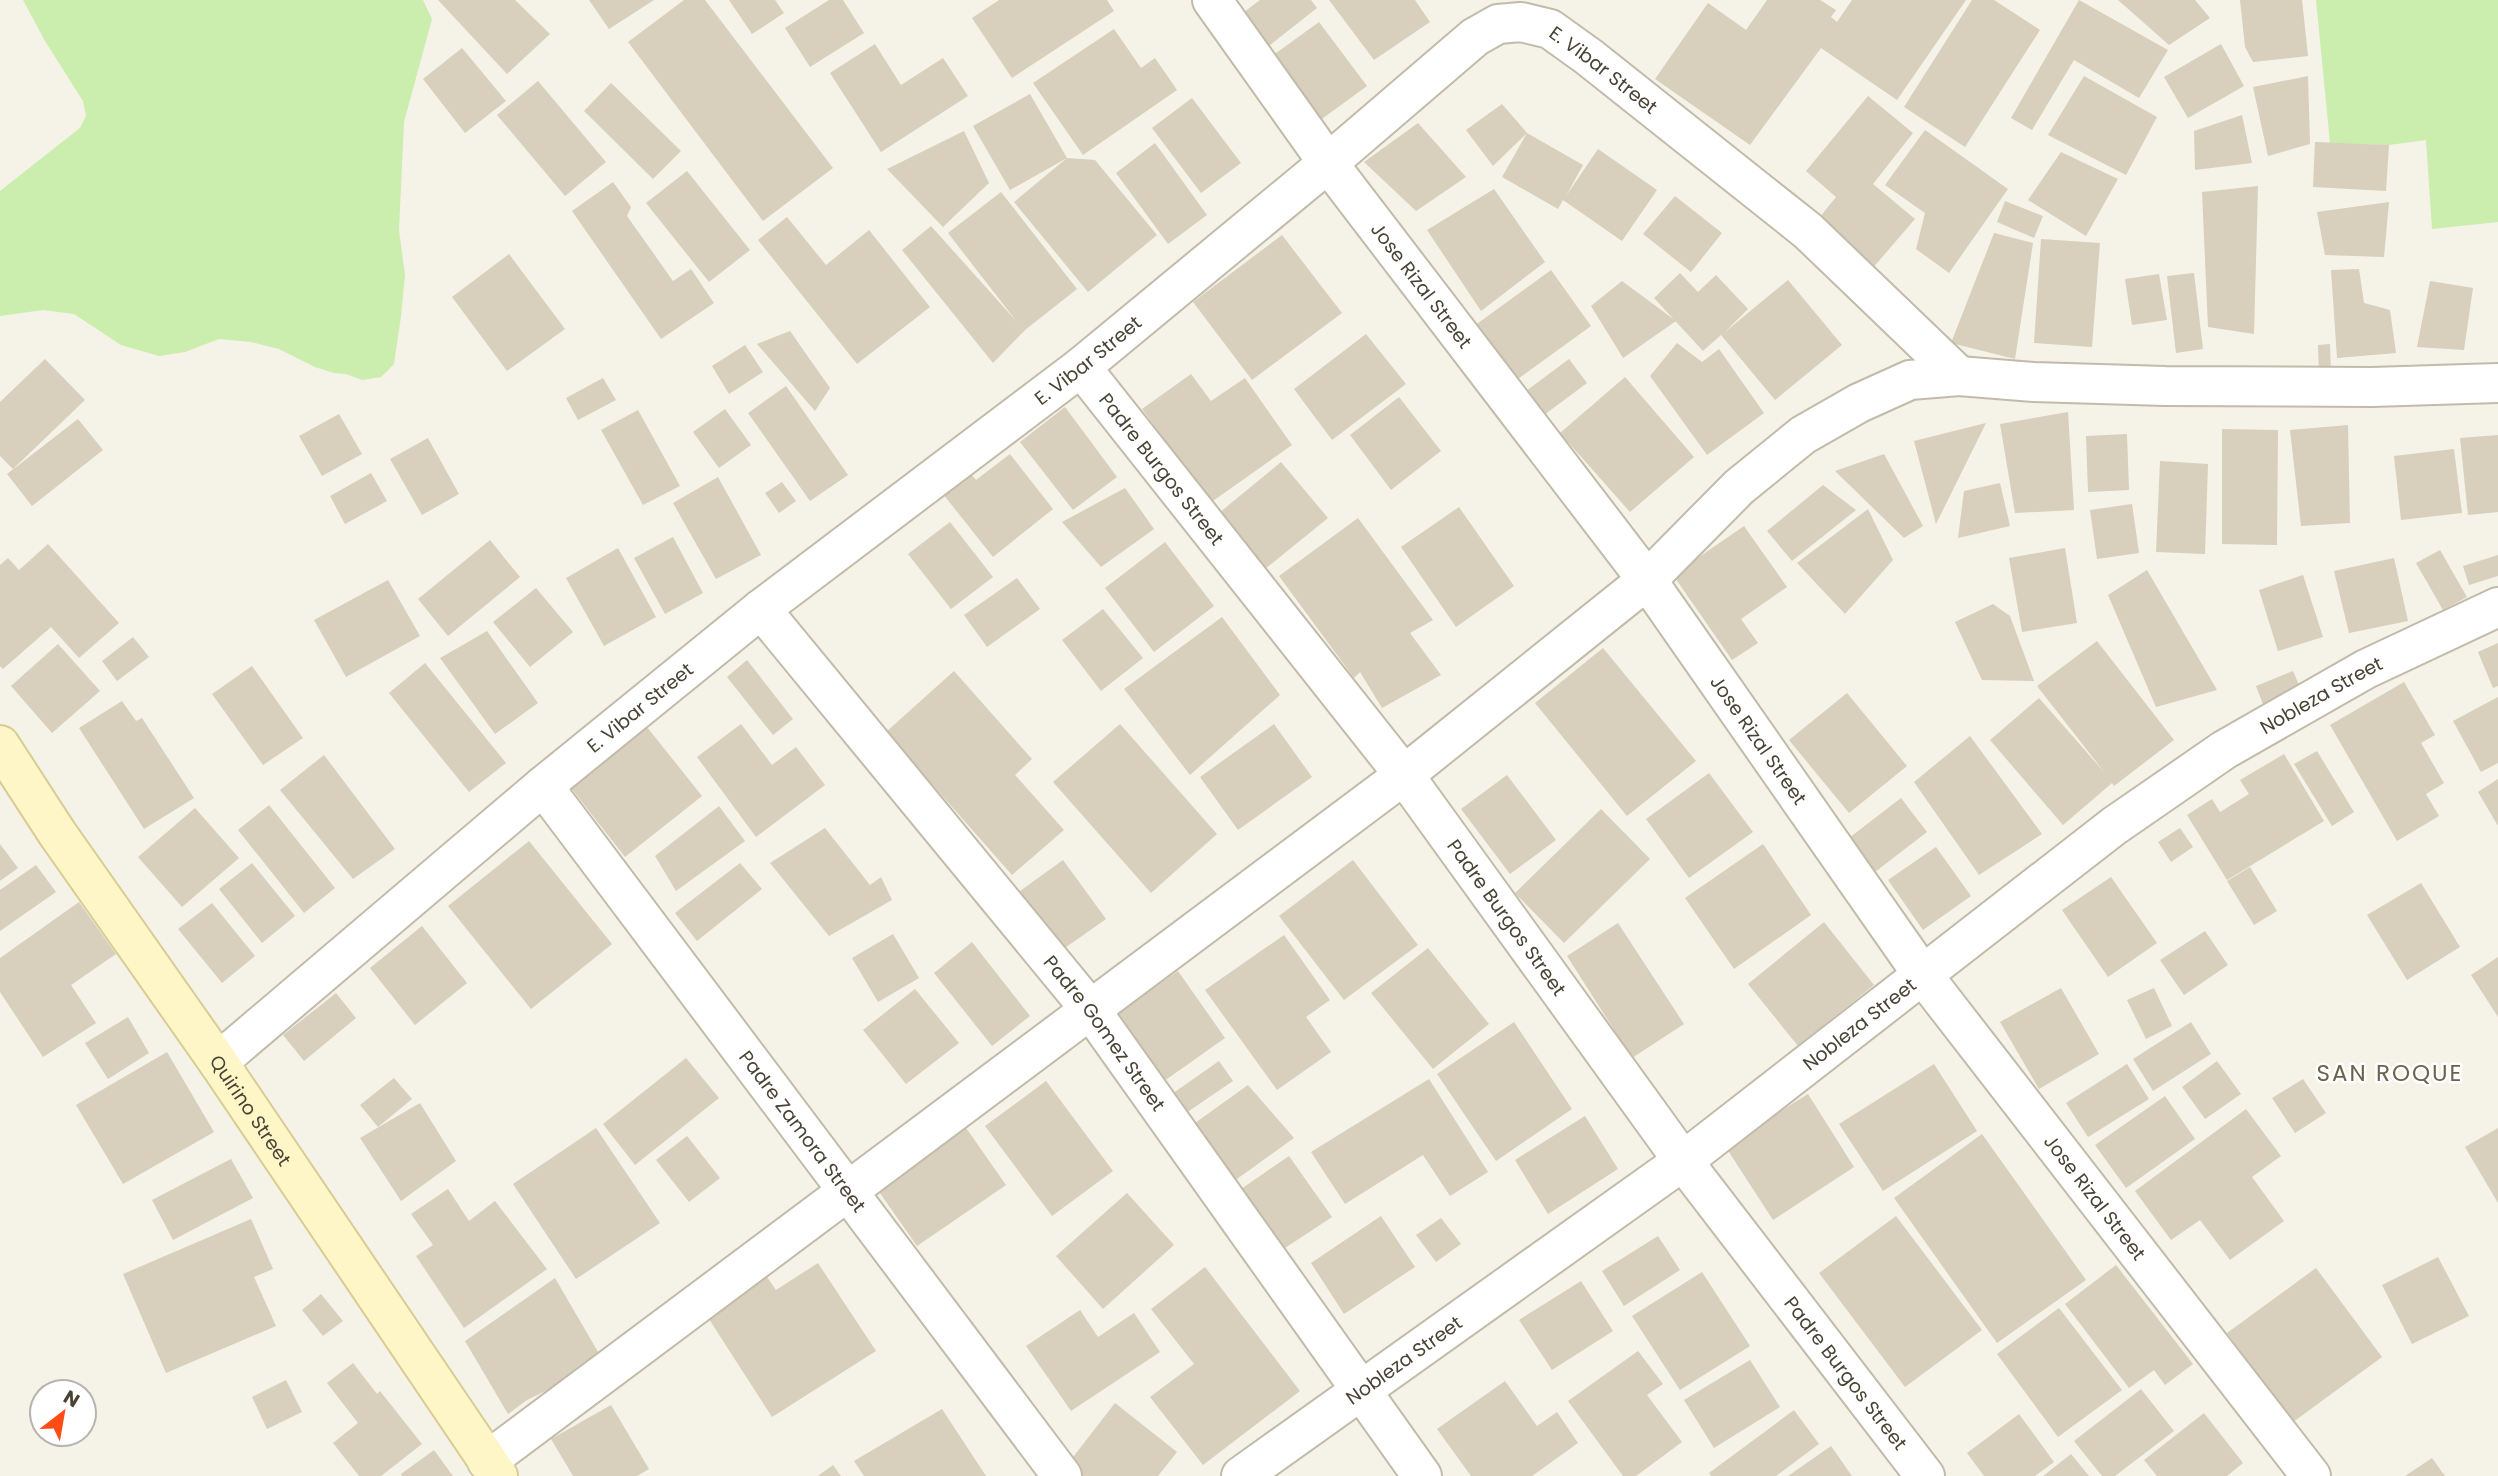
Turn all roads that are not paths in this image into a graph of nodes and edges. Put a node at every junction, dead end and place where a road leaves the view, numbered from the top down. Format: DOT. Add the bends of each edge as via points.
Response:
graph roads {
  1 [pos="1212,0"];
  2 [pos="1328,163"];
  3 [pos="1081,368"];
  4 [pos="1959,376"];
  5 [pos="2498,383"];
  6 [pos="1647,580"];
  7 [pos="2498,607"];
  8 [pos="761,609"];
  9 [pos="0,745"];
  10 [pos="1404,775"];
  11 [pos="543,786"];
  12 [pos="1922,974"];
  13 [pos="1090,1009"];
  14 [pos="218,1062"];
  15 [pos="1683,1161"];
  16 [pos="847,1190"];
  17 [pos="1363,1390"];
  18 [pos="492,1468"];
  19 [pos="1062,1476"];
  20 [pos="1241,1476"];
  21 [pos="1422,1476"];
  22 [pos="1925,1476"];
  23 [pos="2311,1476"];
  1 -- 2 [label="street, Jose Rizal Street"];
  2 -- 3 [label="street, E. Vibar Street"];
  2 -- 4 [label="street, E. Vibar Street" via="1475,37 1498,24 1521,22 1550,29 1808,231"];
  2 -- 6 [label="street, Jose Rizal Street"];
  3 -- 8 [label="street, E. Vibar Street"];
  3 -- 10 [label="street, Padre Burgos Street"];
  4 -- 5 [label="street" via="2179,386"];
  4 -- 6 [label="street" via="1910,380 1803,435 1739,487"];
  6 -- 10 [label="street"];
  6 -- 12 [label="street, Jose Rizal Street"];
  7 -- 12 [label="street, Nobleza Street" via="2366,669 2224,750 2113,826"];
  8 -- 11 [label="street, E. Vibar Street"];
  8 -- 13 [label="street, Padre Gomez Street"];
  9 -- 14 [label="main road, Quirino Street"];
  10 -- 13 [label="street"];
  10 -- 15 [label="street, Padre Burgos Street"];
  11 -- 14 [label="street, E. Vibar Street"];
  11 -- 16 [label="street, Padre Zamora Street"];
  12 -- 15 [label="street, Nobleza Street"];
  12 -- 23 [label="street, Jose Rizal Street"];
  13 -- 16 [label="street"];
  13 -- 17 [label="street, Padre Gomez Street"];
  14 -- 18 [label="main road, Quirino Street"];
  15 -- 17 [label="street, Nobleza Street"];
  15 -- 22 [label="street, Padre Burgos Street"];
  16 -- 18 [label="street"];
  16 -- 19 [label="street, Padre Zamora Street"];
  17 -- 20 [label="street, Nobleza Street"];
  17 -- 21 [label="street, Padre Gomez Street"];
}
